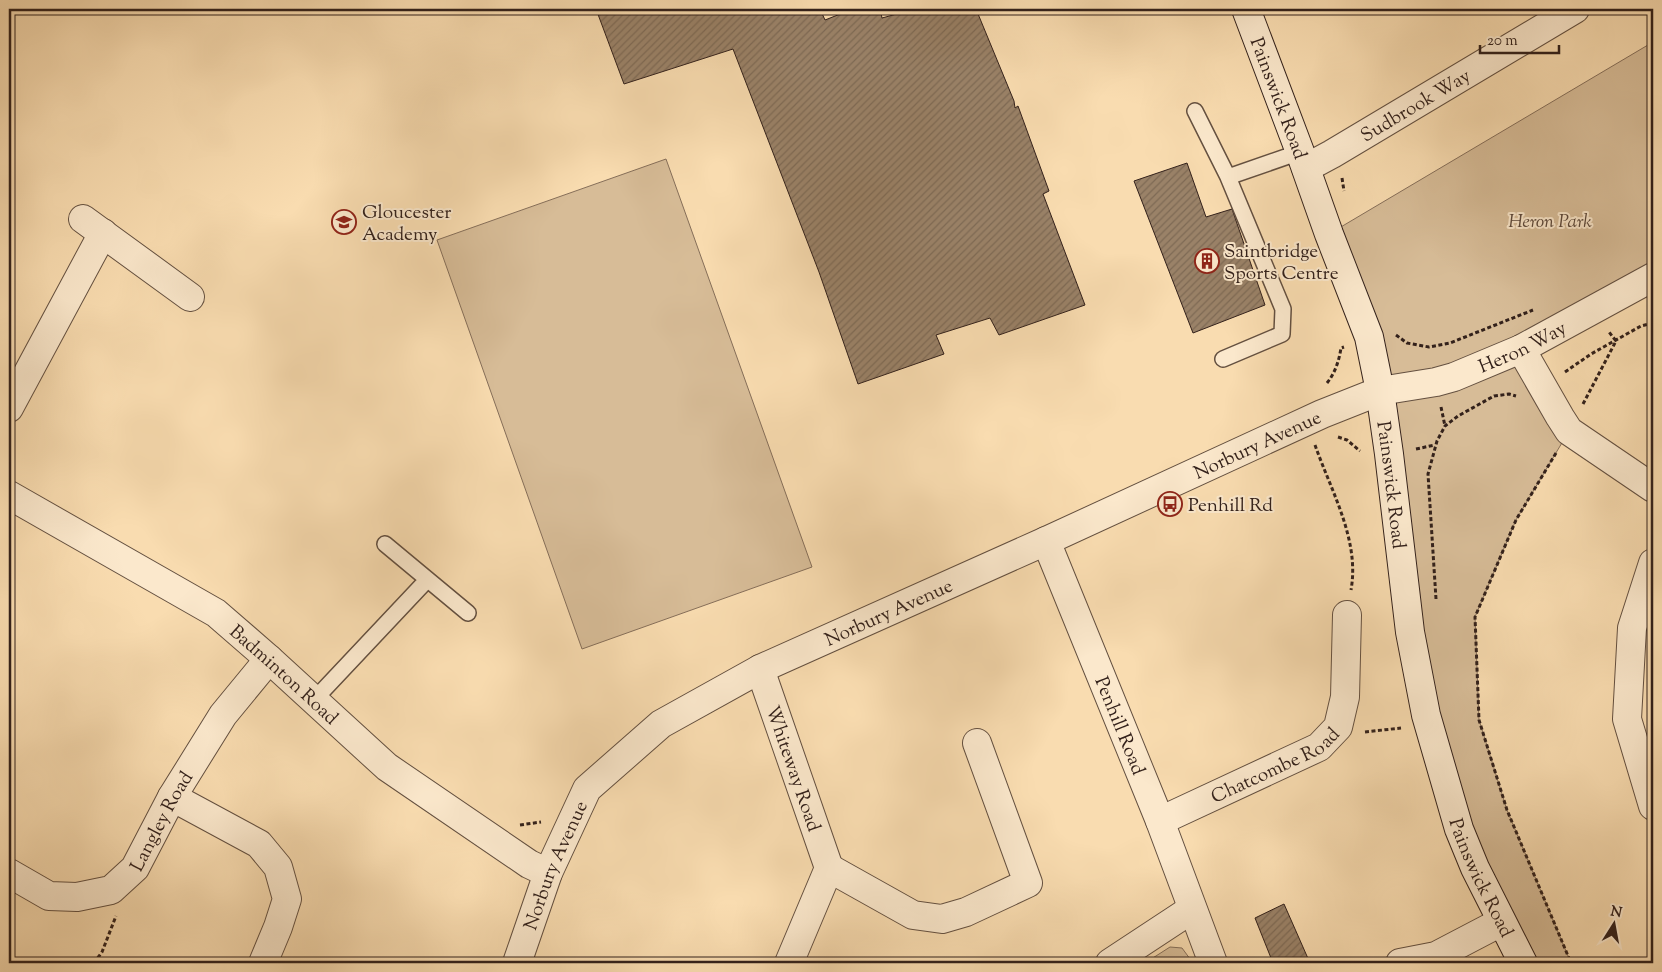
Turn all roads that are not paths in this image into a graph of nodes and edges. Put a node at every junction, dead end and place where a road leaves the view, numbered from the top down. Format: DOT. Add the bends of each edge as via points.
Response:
graph roads {
  1 [pos="1246,9"];
  2 [pos="1575,9"];
  3 [pos="1195,111"];
  4 [pos="1303,160"];
  5 [pos="1228,177"];
  6 [pos="1653,277"];
  7 [pos="190,297"];
  8 [pos="1521,349"];
  9 [pos="1223,359"];
  10 [pos="1380,391"];
  11 [pos="9,408"];
  12 [pos="1653,488"];
  13 [pos="9,494"];
  14 [pos="1046,541"];
  15 [pos="385,544"];
  16 [pos="1653,563"];
  17 [pos="427,580"];
  18 [pos="468,614"];
  19 [pos="1347,615"];
  20 [pos="269,659"];
  21 [pos="760,669"];
  22 [pos="314,700"];
  23 [pos="977,743"];
  24 [pos="172,797"];
  25 [pos="1653,806"];
  26 [pos="1160,821"];
  27 [pos="829,868"];
  28 [pos="9,873"];
  29 [pos="548,873"];
  30 [pos="1192,909"];
  31 [pos="1500,922"];
  32 [pos="263,963"];
  33 [pos="517,963"];
  34 [pos="788,963"];
  35 [pos="1110,963"];
  36 [pos="1213,963"];
  37 [pos="1400,963"];
  38 [pos="1523,963"];
  1 -- 4 [label="street, Painswick Road"];
  2 -- 4 [label="street, Sudbrook Way" via="1332,154"];
  3 -- 5 [label="lane"];
  4 -- 5 [label="lane"];
  4 -- 10 [label="street, Painswick Road" via="1369,337"];
  5 -- 9 [label="lane" via="1283,309 1282,334"];
  6 -- 8 [label="street, Heron Way"];
  7 -- 11 [label="street" via="93,226"];
  8 -- 10 [label="street, Heron Way" via="1454,377"];
  8 -- 12 [label="street" via="1531,392 1569,431"];
  10 -- 14 [label="street, Norbury Avenue" via="1322,414"];
  10 -- 31 [label="street, Painswick Road" via="1410,632 1428,725 1459,829"];
  13 -- 20 [label="street, Badminton Road" via="216,614"];
  14 -- 21 [label="street, Norbury Avenue"];
  14 -- 26 [label="street, Penhill Road"];
  15 -- 17 [label="lane"];
  16 -- 25 [label="street" via="1632,628 1627,719"];
  17 -- 18 [label="lane"];
  17 -- 22 [label="lane"];
  19 -- 26 [label="street, Chatcombe Road" via="1345,697 1338,727 1330,736 1319,747"];
  20 -- 22 [label="street, Badminton Road"];
  20 -- 24 [label="street, Langley Road" via="224,715"];
  21 -- 27 [label="street, Whiteway Road"];
  21 -- 29 [label="street, Norbury Avenue" via="661,724 587,789"];
  22 -- 29 [label="street, Badminton Road" via="386,767 529,864"];
  23 -- 27 [label="street" via="1028,883 966,912 942,919 913,915"];
  24 -- 28 [label="street, Langley Road" via="135,868 111,890 77,897 50,896"];
  24 -- 32 [label="street" via="259,844 278,867 287,899"];
  26 -- 30 [label="street, Penhill Road"];
  27 -- 34 [label="street"];
  29 -- 33 [label="street, Norbury Avenue"];
  30 -- 35 [label="street"];
  30 -- 36 [label="street, Penhill Road"];
  31 -- 37 [label="street" via="1436,956"];
  31 -- 38 [label="street, Painswick Road"];
}
